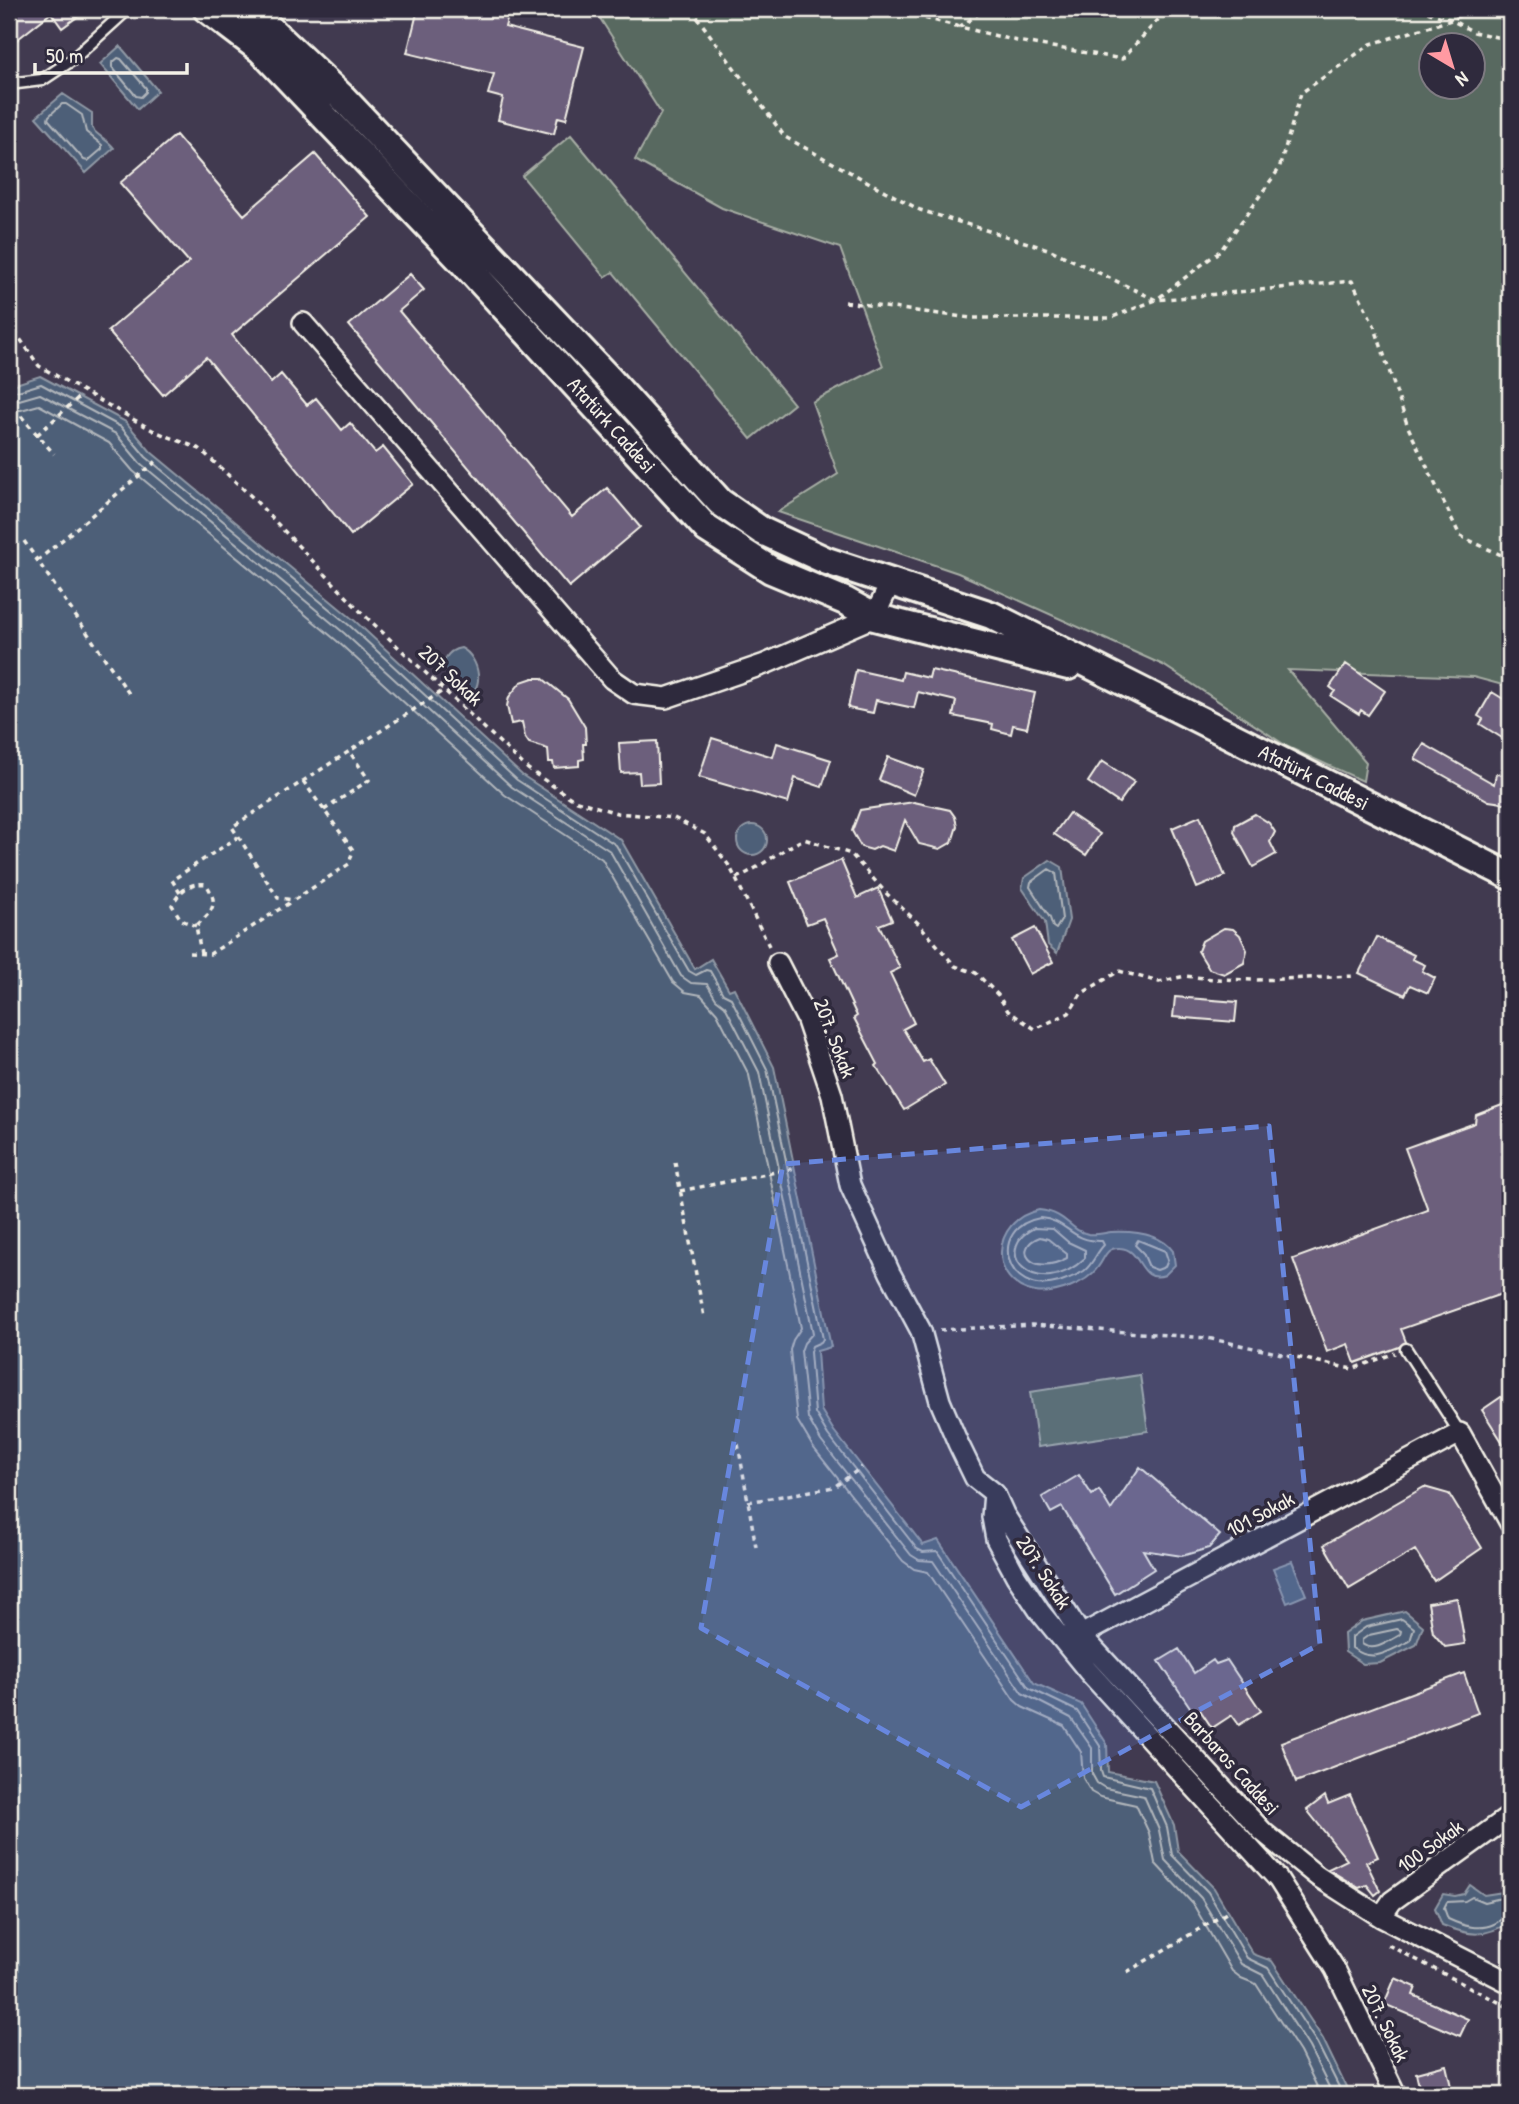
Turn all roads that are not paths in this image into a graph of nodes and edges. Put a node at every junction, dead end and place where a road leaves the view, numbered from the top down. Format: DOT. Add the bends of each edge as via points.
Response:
graph roads {
  1 [pos="128,9"];
  2 [pos="208,9"];
  3 [pos="249,9"];
  4 [pos="9,84"];
  5 [pos="303,323"];
  6 [pos="891,582"];
  7 [pos="874,617"];
  8 [pos="1118,679"];
  9 [pos="1510,876"];
  10 [pos="778,963"];
  11 [pos="1406,1349"];
  12 [pos="1460,1433"];
  13 [pos="994,1493"];
  14 [pos="1510,1523"];
  15 [pos="1081,1635"];
  16 [pos="1510,1816"];
  17 [pos="1381,1917"];
  18 [pos="1510,1983"];
  19 [pos="1396,2095"];
  1 -- 4 [label="lane" via="43,80"];
  2 -- 7 [label="street, Atatürk Caddesi" via="261,50 473,272 707,529 771,570"];
  3 -- 6 [label="street, Atatürk Caddesi" via="343,98 720,502 762,531 827,561"];
  5 -- 7 [label="street" via="612,678 634,694 666,698 765,664"];
  6 -- 7 [label="street"];
  6 -- 8 [label="street, Atatürk Caddesi" via="991,615"];
  7 -- 8 [label="street, Atatürk Caddesi"];
  8 -- 9 [label="street, Atatürk Caddesi"];
  10 -- 13 [label="street, 207. Sokak" via="806,1018 832,1095 850,1185 921,1331 940,1401 958,1443 975,1478"];
  11 -- 12 [label="lane"];
  12 -- 14 [label="street"];
  12 -- 15 [label="street, 101 Sokak"];
  13 -- 15 [label="street, Barbaros Caddesi"];
  13 -- 19 [label="street, 207. Sokak" via="996,1539 1040,1612 1278,1879 1335,1969"];
  15 -- 17 [label="street, Barbaros Caddesi" via="1263,1832 1317,1876"];
  16 -- 17 [label="street, 100 Sokak" via="1392,1901"];
  17 -- 18 [label="street, Barbaros Caddesi"];
}
